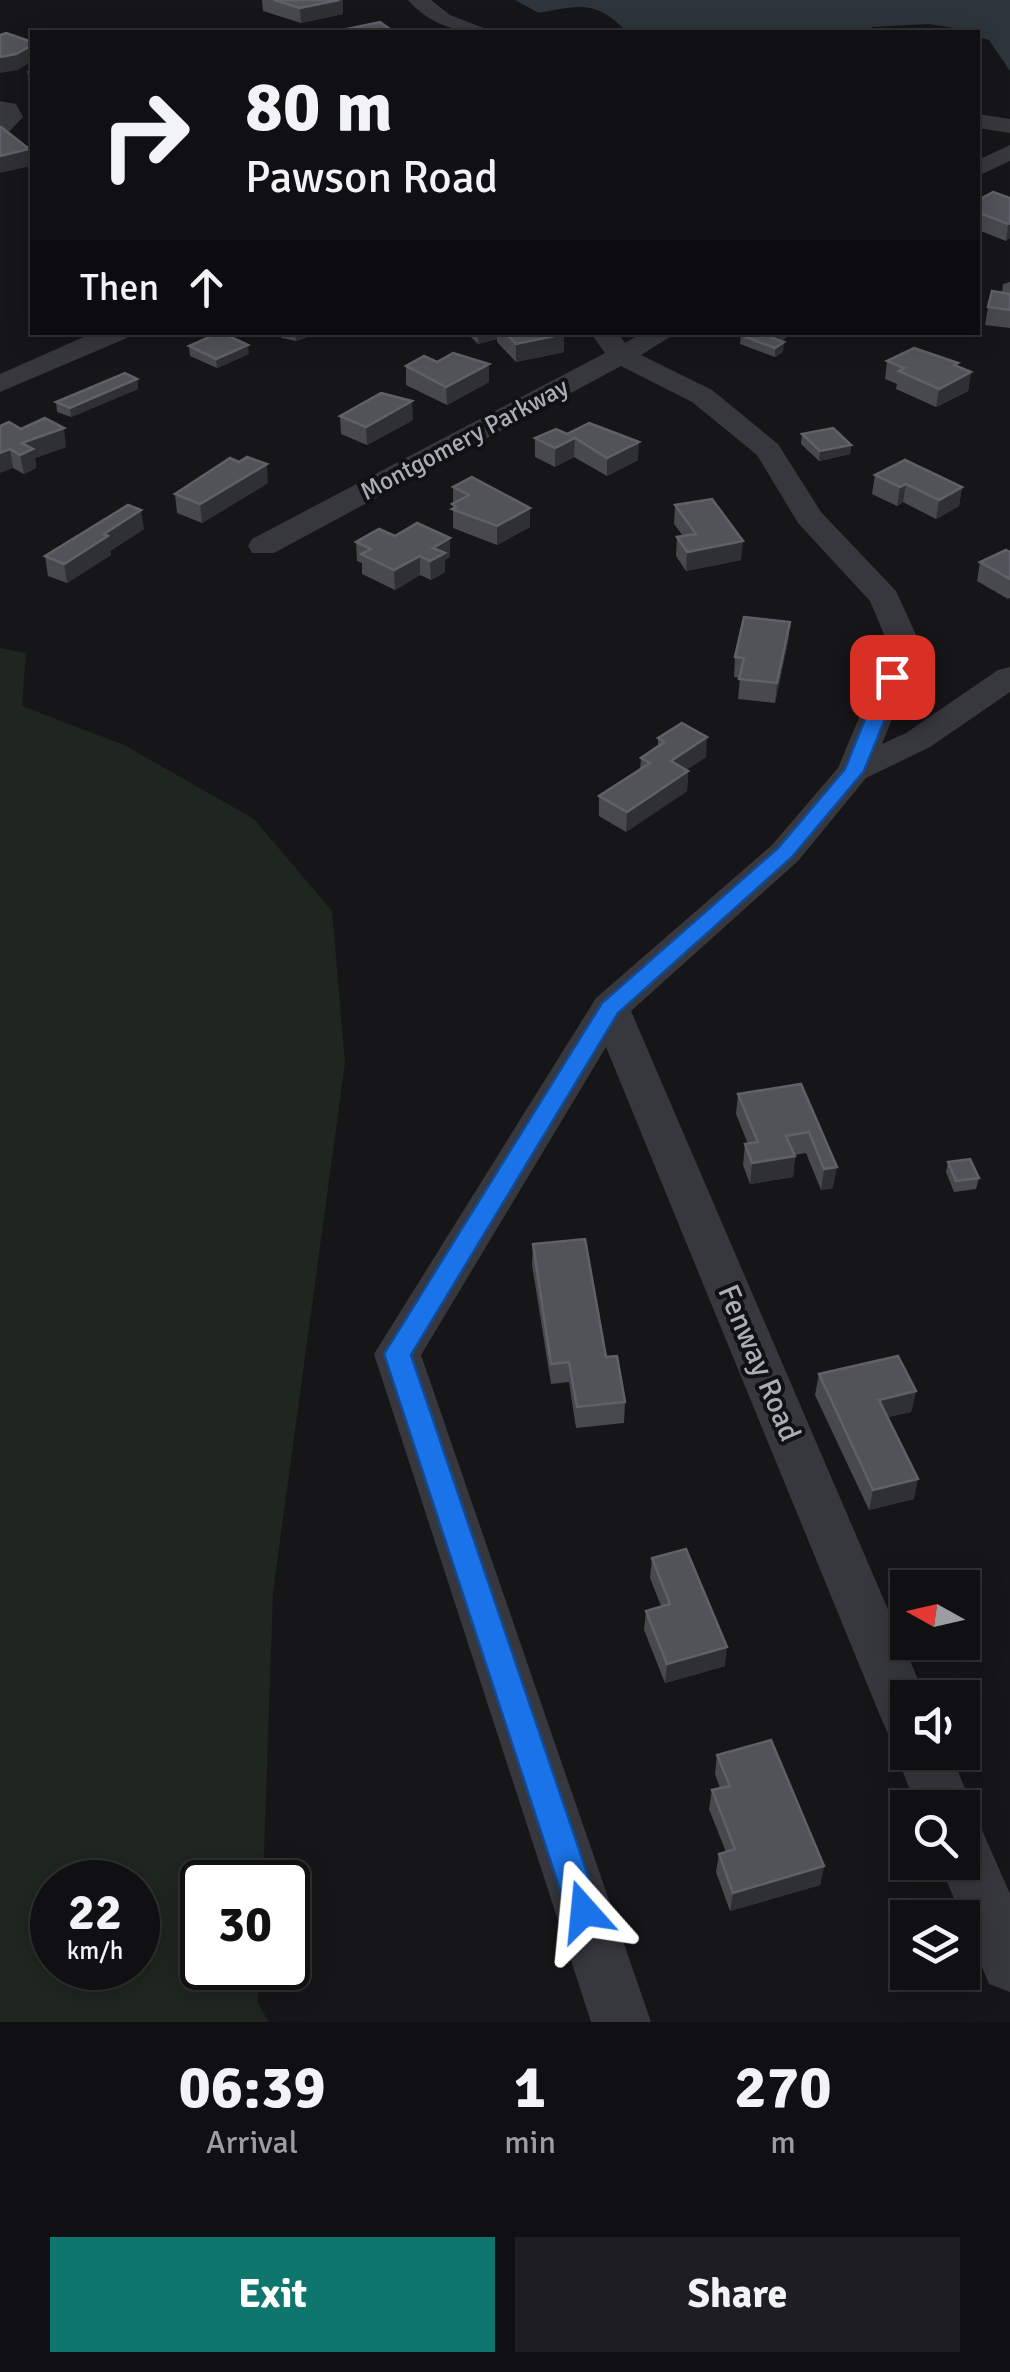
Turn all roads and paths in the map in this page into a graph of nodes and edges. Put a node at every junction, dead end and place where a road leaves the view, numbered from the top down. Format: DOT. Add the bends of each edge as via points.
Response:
graph roads {
  1 [pos="418,0"];
  2 [pos="478,30"];
  3 [pos="0,108"];
  4 [pos="980,121"];
  5 [pos="1010,126"];
  6 [pos="0,128"];
  7 [pos="1010,152"];
  8 [pos="980,168"];
  9 [pos="111,335"];
  10 [pos="652,335"];
  11 [pos="612,344"];
  12 [pos="0,384"];
  13 [pos="263,546"];
  14 [pos="1010,677"];
  15 [pos="854,771"];
  16 [pos="610,1008"];
  17 [pos="892,1680"];
  18 [pos="975,1880"];
  19 [pos="1010,1962"];
  20 [pos="621,2022"];
  1 -- 2 [label="street"];
  3 -- 6 [label="street" via="12,117"];
  4 -- 5 [label="street"];
  7 -- 8 [label="street"];
  9 -- 12 [label="street"];
  10 -- 11 [label="street, Montgomery Parkway"];
  11 -- 13 [label="street, Montgomery Parkway"];
  11 -- 15 [label="street" via="702,396 768,450 809,517 884,598 905,646"];
  14 -- 15 [label="street" via="918,740"];
  15 -- 16 [label="street" via="785,853"];
  16 -- 17 [label="street, Fenway Road"];
  16 -- 20 [label="street" via="397,1354"];
  18 -- 19 [label="street"];
}
